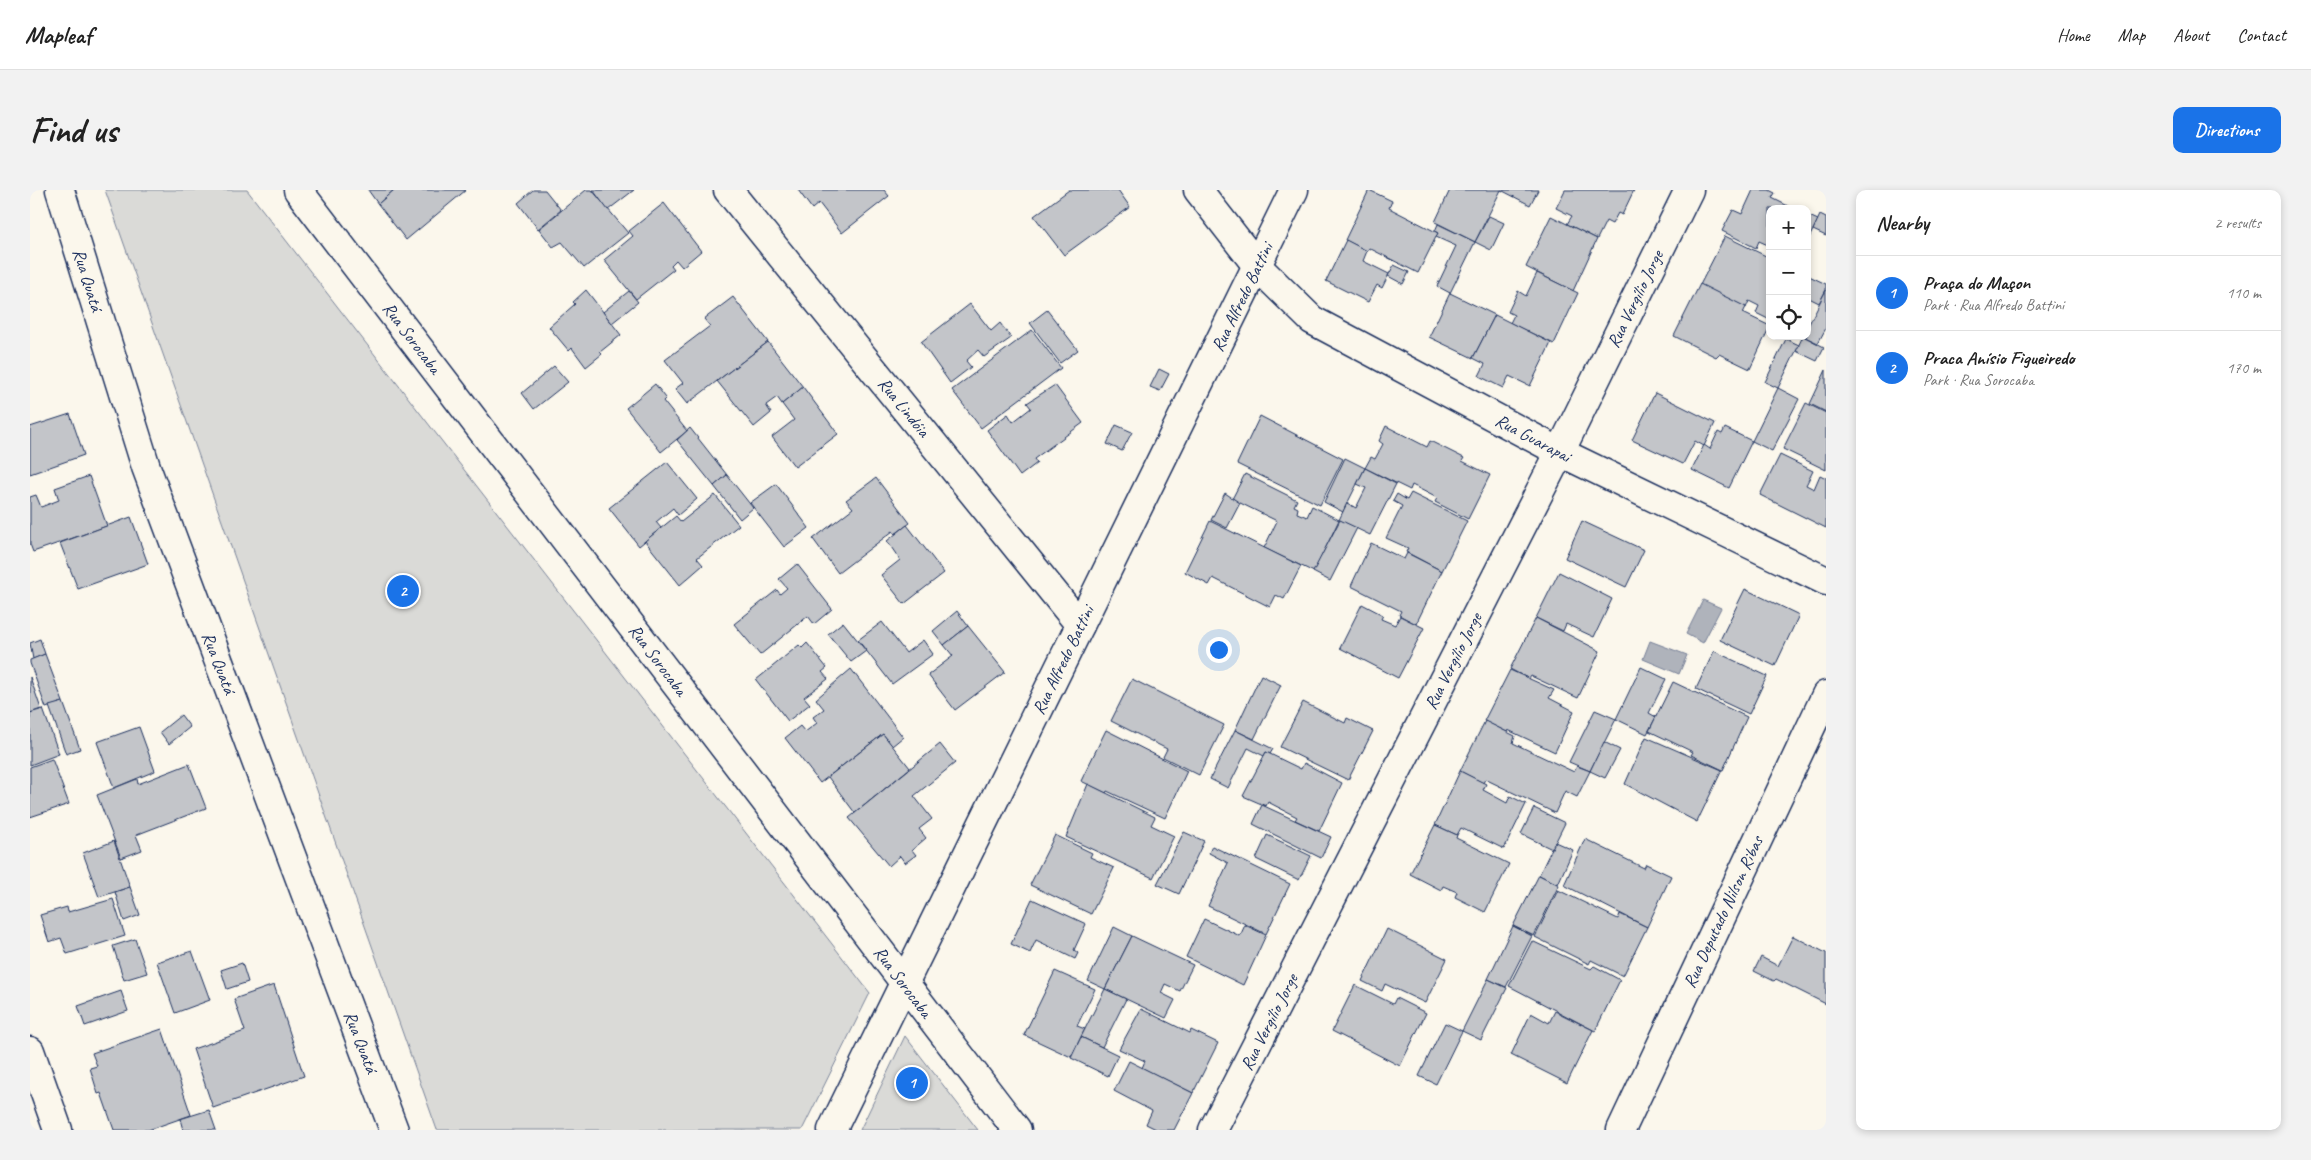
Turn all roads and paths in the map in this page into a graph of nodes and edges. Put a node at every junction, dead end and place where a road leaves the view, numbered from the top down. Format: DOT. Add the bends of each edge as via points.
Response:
graph roads {
  1 [pos="60,190"];
  2 [pos="298,190"];
  3 [pos="728,190"];
  4 [pos="1198,190"];
  5 [pos="1294,190"];
  6 [pos="1689,190"];
  7 [pos="1258,267"];
  8 [pos="1560,452"];
  9 [pos="1826,581"];
  10 [pos="1080,625"];
  11 [pos="1826,695"];
  12 [pos="904,983"];
  13 [pos="30,1052"];
  14 [pos="58,1130"];
  15 [pos="394,1130"];
  16 [pos="832,1130"];
  17 [pos="1017,1130"];
  18 [pos="1213,1130"];
  19 [pos="1621,1130"];
  1 -- 15 [label="street, Rua Quatá" via="146,468"];
  2 -- 12 [label="street, Rua Sorocaba"];
  3 -- 10 [label="street, Rua Lindóia"];
  4 -- 7 [label="street, Rua Guarapai"];
  5 -- 7 [label="street, Rua Alfredo Battini"];
  6 -- 8 [label="street, Rua Vergílio Jorge"];
  7 -- 8 [label="street, Rua Guarapai" via="1312,320"];
  7 -- 10 [label="street, Rua Alfredo Battini"];
  8 -- 9 [label="street, Rua Guarapai"];
  8 -- 18 [label="street, Rua Vergílio Jorge"];
  10 -- 12 [label="street, Rua Alfredo Battini"];
  11 -- 19 [label="street, Rua Deputado Nilson Ribas"];
  12 -- 16 [label="street, Rua Alfredo Battini"];
  12 -- 17 [label="street, Rua Sorocaba"];
  13 -- 14 [label="street"];
}
